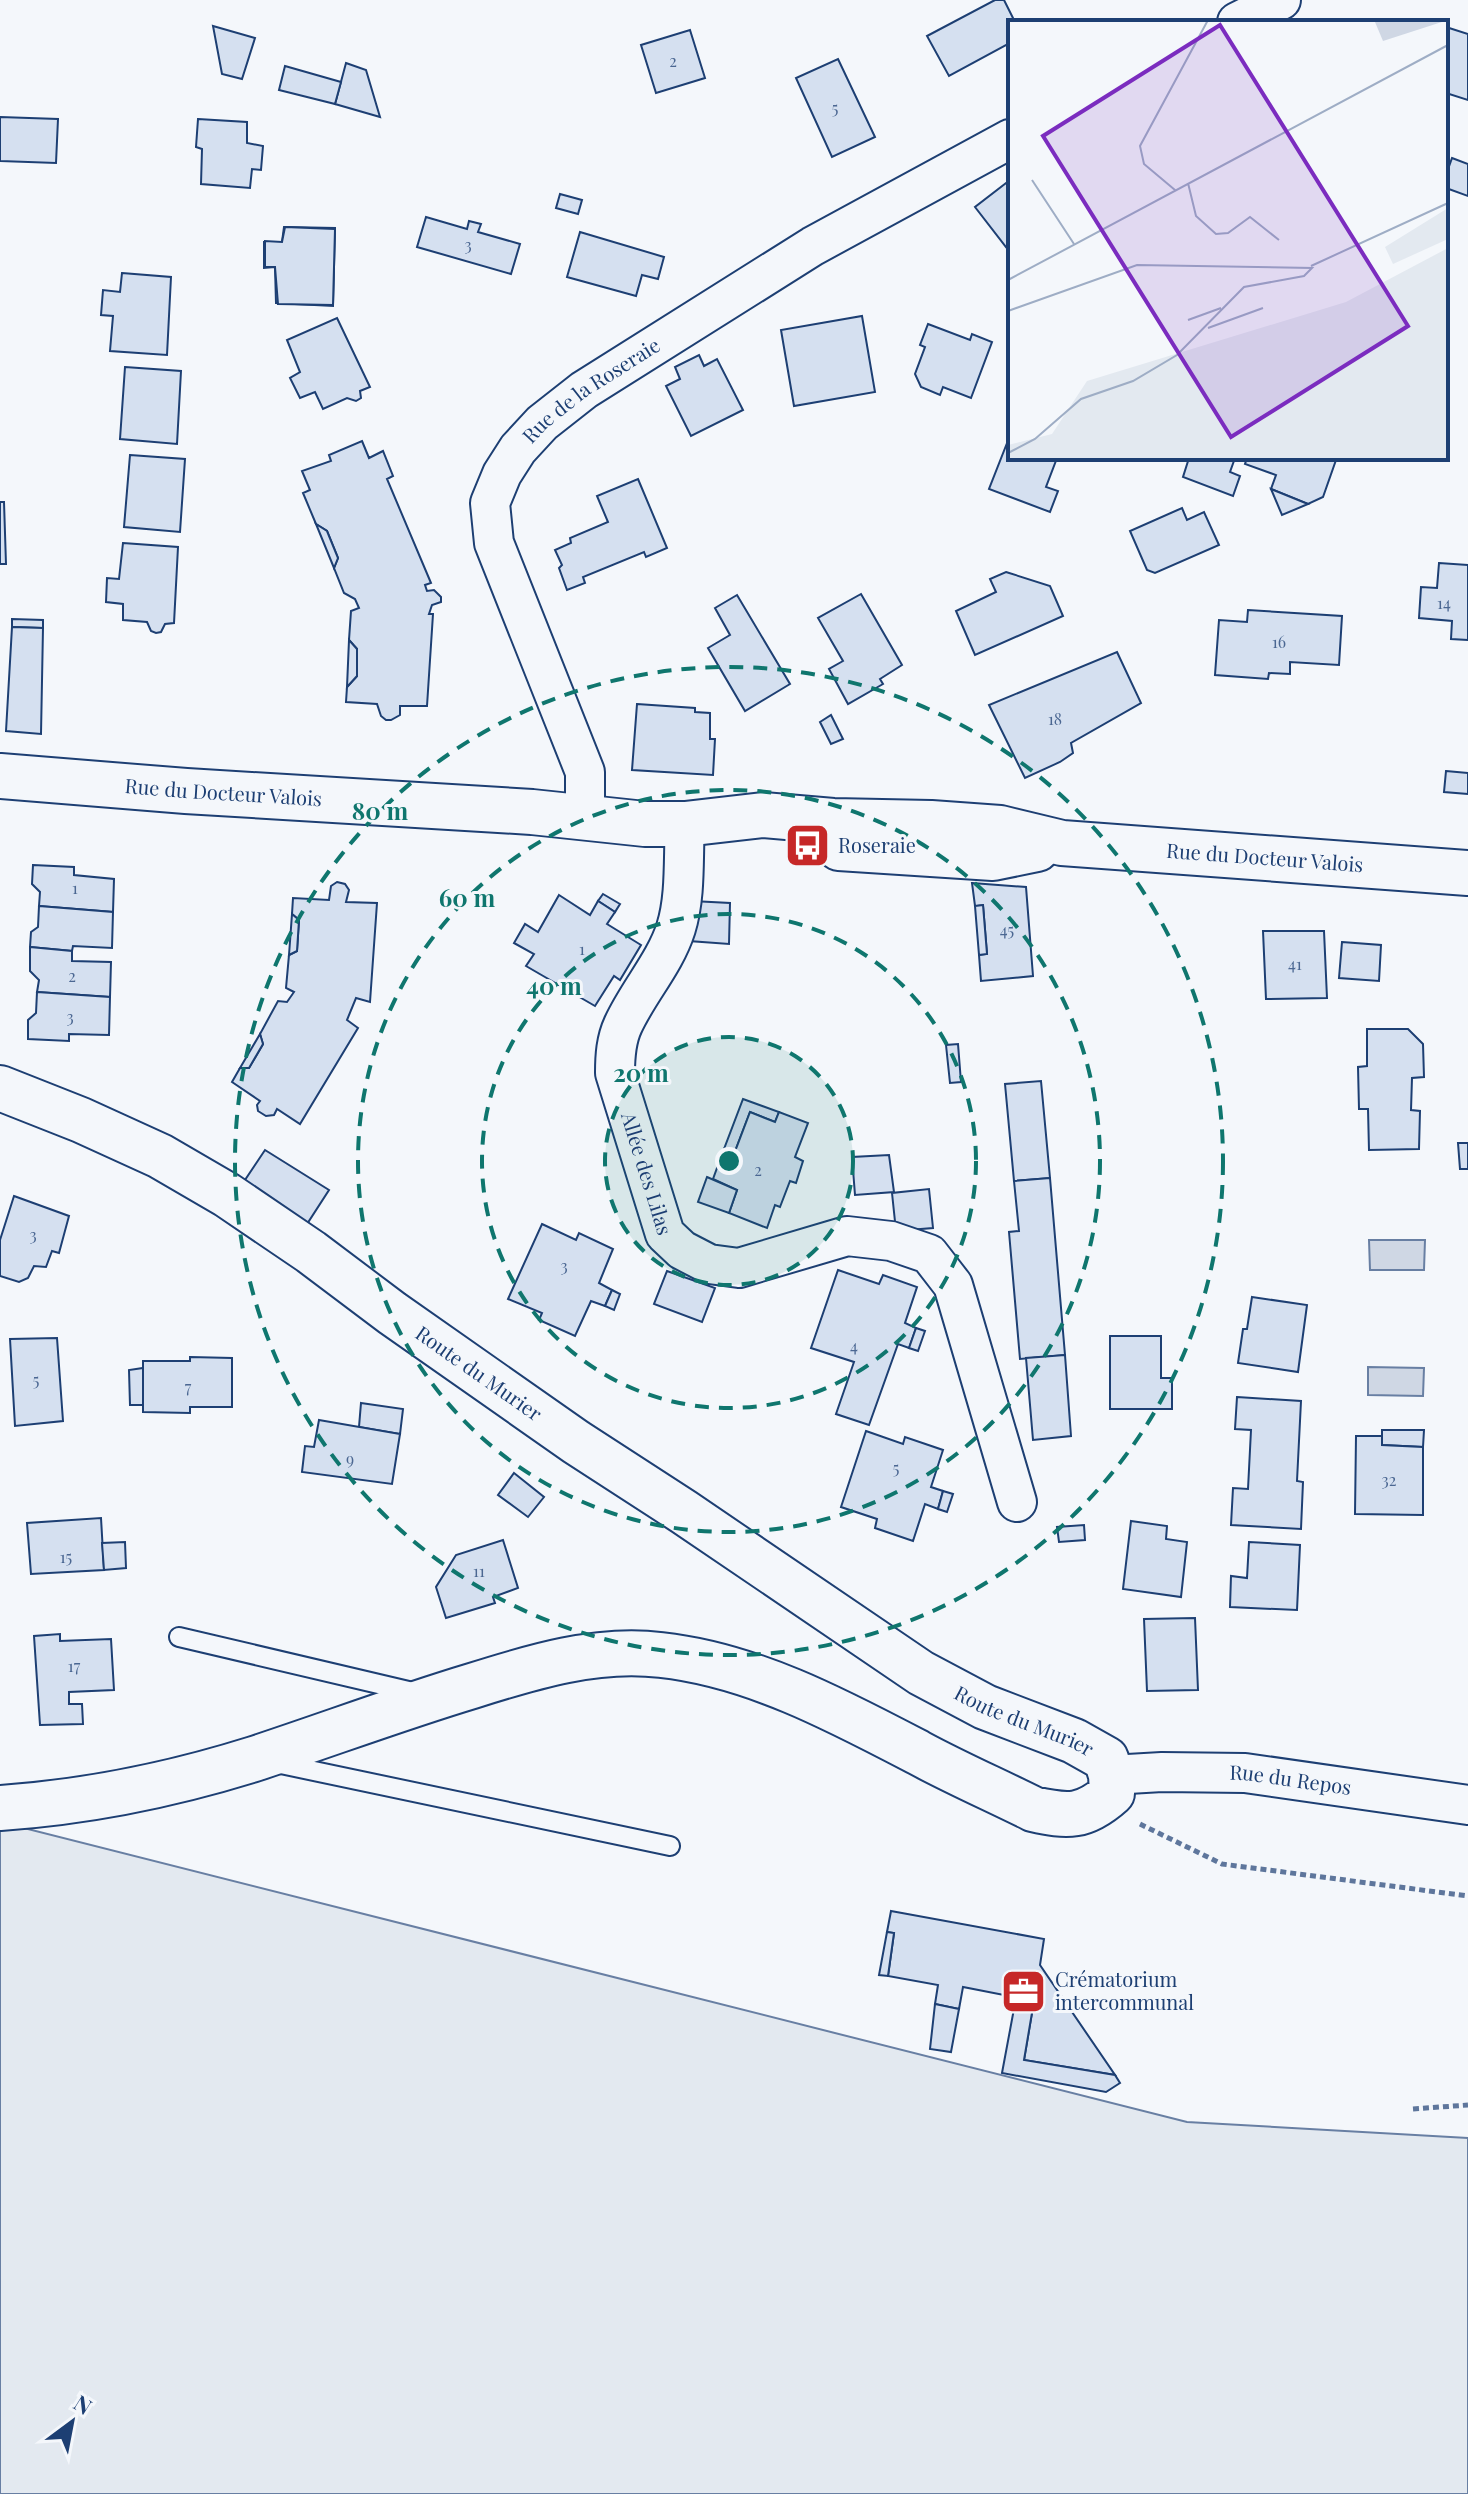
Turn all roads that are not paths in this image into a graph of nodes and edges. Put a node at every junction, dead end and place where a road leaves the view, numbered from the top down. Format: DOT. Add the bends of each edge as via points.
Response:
graph roads {
  1 [pos="1281,0"];
  2 [pos="1241,20"];
  3 [pos="1008,140"];
  4 [pos="0,776"];
  5 [pos="585,818"];
  6 [pos="685,824"];
  7 [pos="1468,873"];
  8 [pos="0,1088"];
  9 [pos="1017,1502"];
  10 [pos="179,1637"];
  11 [pos="435,1697"];
  12 [pos="253,1759"];
  13 [pos="1105,1790"];
  14 [pos="1468,1805"];
  15 [pos="20,1807"];
  16 [pos="670,1846"];
  1 -- 2 [label="street"];
  3 -- 5 [label="street, Rue de la Roseraie" via="813,246 584,390 542,423 502,474 490,503 494,543 585,772"];
  4 -- 5 [label="street, Rue du Docteur Valois"];
  5 -- 6 [label="street, Rue du Docteur Valois"];
  6 -- 7 [label="street, Rue du Docteur Valois" via="759,842 927,855 993,858 1062,843"];
  6 -- 9 [label="street, Allée des Lilas" via="677,926 622,1026 616,1047 615,1073 665,1234 709,1264 739,1268 847,1236 891,1241 929,1254 953,1285"];
  8 -- 13 [label="street, Route du Murier" via="160,1156 227,1195 576,1442 921,1673 1106,1759"];
  10 -- 11 [label="lane"];
  11 -- 12 [label="street"];
  11 -- 13 [label="street" via="533,1667 632,1652 662,1655 724,1667 791,1691 1033,1809 1081,1814"];
  12 -- 15 [label="street" via="121,1794"];
  12 -- 16 [label="lane"];
  13 -- 14 [label="street, Rue du Repos" via="1162,1772 1245,1773"];
}
